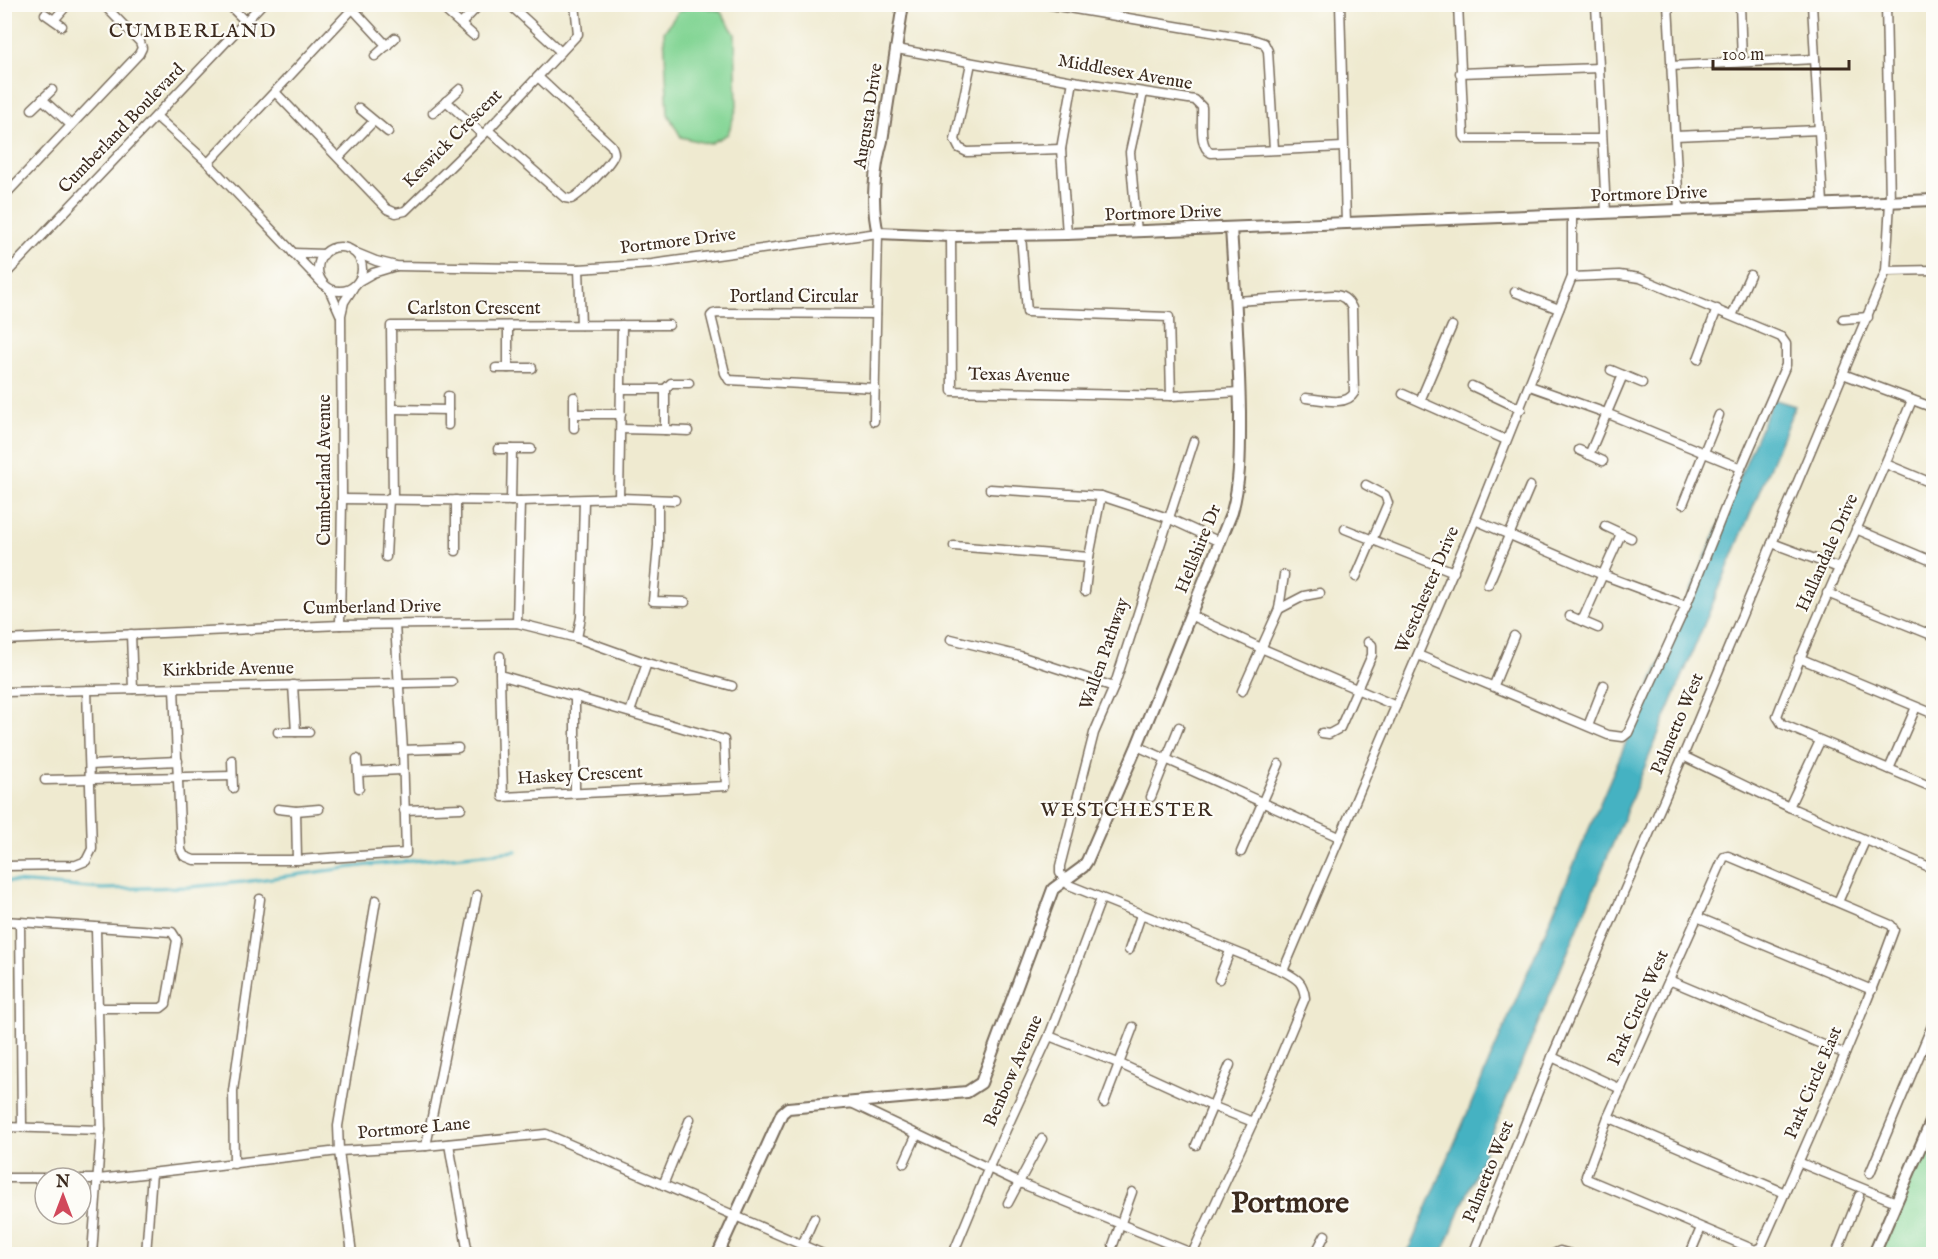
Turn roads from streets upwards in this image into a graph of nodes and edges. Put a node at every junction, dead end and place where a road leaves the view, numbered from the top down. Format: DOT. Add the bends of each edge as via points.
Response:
graph roads {
  1 [pos="68,4"];
  2 [pos="103,4"];
  3 [pos="228,4"];
  4 [pos="262,4"];
  5 [pos="480,4"];
  6 [pos="509,4"];
  7 [pos="575,4"];
  8 [pos="903,4"];
  9 [pos="1046,4"];
  10 [pos="1340,4"];
  11 [pos="1458,4"];
  12 [pos="1596,4"];
  13 [pos="1668,4"];
  14 [pos="1740,4"];
  15 [pos="1812,4"];
  16 [pos="1886,4"];
  17 [pos="355,7"];
  18 [pos="447,12"];
  19 [pos="45,14"];
  20 [pos="54,20"];
  21 [pos="246,22"];
  22 [pos="461,24"];
  23 [pos="62,26"];
  24 [pos="473,35"];
  25 [pos="395,38"];
  26 [pos="387,46"];
  27 [pos="897,49"];
  28 [pos="561,52"];
  29 [pos="375,56"];
  30 [pos="1815,59"];
  31 [pos="1742,62"];
  32 [pos="971,63"];
  33 [pos="1671,66"];
  34 [pos="1599,68"];
  35 [pos="1460,73"];
  36 [pos="537,77"];
  37 [pos="1073,81"];
  38 [pos="460,89"];
  39 [pos="52,90"];
  40 [pos="276,93"];
  41 [pos="1143,93"];
  42 [pos="42,99"];
  43 [pos="446,101"];
  44 [pos="359,108"];
  45 [pos="32,109"];
  46 [pos="433,113"];
  47 [pos="157,117"];
  48 [pos="374,121"];
  49 [pos="71,125"];
  50 [pos="1819,130"];
  51 [pos="387,132"];
  52 [pos="485,132"];
  53 [pos="1675,136"];
  54 [pos="1602,139"];
  55 [pos="1342,147"];
  56 [pos="1061,149"];
  57 [pos="1274,149"];
  58 [pos="339,157"];
  59 [pos="208,163"];
  60 [pos="4,196"];
  61 [pos="1934,200"];
  62 [pos="1890,202"];
  63 [pos="1823,204"];
  64 [pos="1679,210"];
  65 [pos="1606,213"];
  66 [pos="1572,214"];
  67 [pos="1346,224"];
  68 [pos="1231,228"];
  69 [pos="1137,232"];
  70 [pos="878,233"];
  71 [pos="1067,234"];
  72 [pos="1021,235"];
  73 [pos="951,236"];
  74 [pos="354,252"];
  75 [pos="293,253"];
  76 [pos="324,254"];
  77 [pos="396,266"];
  78 [pos="579,269"];
  79 [pos="1934,270"];
  80 [pos="1886,271"];
  81 [pos="1750,275"];
  82 [pos="4,276"];
  83 [pos="1572,277"];
  84 [pos="356,284"];
  85 [pos="326,286"];
  86 [pos="1515,292"];
  87 [pos="1236,301"];
  88 [pos="1559,309"];
  89 [pos="1717,309"];
  90 [pos="876,314"];
  91 [pos="341,315"];
  92 [pos="1732,316"];
  93 [pos="1868,317"];
  94 [pos="1844,319"];
  95 [pos="622,324"];
  96 [pos="580,325"];
  97 [pos="669,325"];
  98 [pos="508,326"];
  99 [pos="1452,326"];
  100 [pos="1698,359"];
  101 [pos="496,368"];
  102 [pos="508,368"];
  103 [pos="532,368"];
  104 [pos="1611,370"];
  105 [pos="1844,374"];
  106 [pos="1623,375"];
  107 [pos="689,383"];
  108 [pos="1642,383"];
  109 [pos="1472,386"];
  110 [pos="1530,386"];
  111 [pos="875,388"];
  112 [pos="621,389"];
  113 [pos="665,389"];
  114 [pos="1240,392"];
  115 [pos="1403,394"];
  116 [pos="448,396"];
  117 [pos="1172,396"];
  118 [pos="574,397"];
  119 [pos="1306,398"];
  120 [pos="1912,400"];
  121 [pos="1420,401"];
  122 [pos="1934,408"];
  123 [pos="393,409"];
  124 [pos="1521,409"];
  125 [pos="448,410"];
  126 [pos="1606,413"];
  127 [pos="575,414"];
  128 [pos="621,414"];
  129 [pos="1719,415"];
  130 [pos="874,421"];
  131 [pos="448,425"];
  132 [pos="574,428"];
  133 [pos="621,429"];
  134 [pos="666,430"];
  135 [pos="687,431"];
  136 [pos="1506,440"];
  137 [pos="1194,441"];
  138 [pos="498,449"];
  139 [pos="512,449"];
  140 [pos="531,449"];
  141 [pos="1579,450"];
  142 [pos="1704,453"];
  143 [pos="1589,455"];
  144 [pos="1603,461"];
  145 [pos="1886,464"];
  146 [pos="1741,468"];
  147 [pos="1934,484"];
  148 [pos="1366,485"];
  149 [pos="1530,486"];
  150 [pos="990,489"];
  151 [pos="1101,496"];
  152 [pos="391,498"];
  153 [pos="619,498"];
  154 [pos="342,499"];
  155 [pos="456,500"];
  156 [pos="584,500"];
  157 [pos="658,500"];
  158 [pos="675,500"];
  159 [pos="515,501"];
  160 [pos="1683,504"];
  161 [pos="1168,518"];
  162 [pos="1475,520"];
  163 [pos="1605,526"];
  164 [pos="1345,529"];
  165 [pos="1856,529"];
  166 [pos="1510,534"];
  167 [pos="1621,534"];
  168 [pos="1631,538"];
  169 [pos="1372,539"];
  170 [pos="1220,542"];
  171 [pos="1773,543"];
  172 [pos="954,546"];
  173 [pos="456,551"];
  174 [pos="386,557"];
  175 [pos="1089,557"];
  176 [pos="1934,562"];
  177 [pos="1839,568"];
  178 [pos="1454,572"];
  179 [pos="1603,574"];
  180 [pos="1284,575"];
  181 [pos="1356,577"];
  182 [pos="1488,585"];
  183 [pos="1085,591"];
  184 [pos="1827,592"];
  185 [pos="1320,593"];
  186 [pos="685,602"];
  187 [pos="1686,606"];
  188 [pos="1279,609"];
  189 [pos="1191,615"];
  190 [pos="1570,616"];
  191 [pos="1582,621"];
  192 [pos="517,623"];
  193 [pos="340,625"];
  194 [pos="395,625"];
  195 [pos="1598,628"];
  196 [pos="131,634"];
  197 [pos="1514,636"];
  198 [pos="1934,636"];
  199 [pos="577,638"];
  200 [pos="951,639"];
  201 [pos="4,640"];
  202 [pos="1368,642"];
  203 [pos="1261,648"];
  204 [pos="1418,655"];
  205 [pos="500,656"];
  206 [pos="1799,658"];
  207 [pos="647,663"];
  208 [pos="500,675"];
  209 [pos="452,682"];
  210 [pos="398,683"];
  211 [pos="292,685"];
  212 [pos="1494,685"];
  213 [pos="1604,685"];
  214 [pos="732,686"];
  215 [pos="1114,687"];
  216 [pos="174,688"];
  217 [pos="134,689"];
  218 [pos="1358,689"];
  219 [pos="87,690"];
  220 [pos="1242,691"];
  221 [pos="4,692"];
  222 [pos="574,696"];
  223 [pos="1396,706"];
  224 [pos="1916,707"];
  225 [pos="630,712"];
  226 [pos="1934,714"];
  227 [pos="1588,726"];
  228 [pos="1179,727"];
  229 [pos="278,732"];
  230 [pos="296,732"];
  231 [pos="309,732"];
  232 [pos="1322,733"];
  233 [pos="1820,741"];
  234 [pos="1137,746"];
  235 [pos="458,748"];
  236 [pos="403,750"];
  237 [pos="1683,756"];
  238 [pos="357,759"];
  239 [pos="232,760"];
  240 [pos="1165,760"];
  241 [pos="178,762"];
  242 [pos="1279,764"];
  243 [pos="90,765"];
  244 [pos="1889,769"];
  245 [pos="402,770"];
  246 [pos="358,772"];
  247 [pos="232,776"];
  248 [pos="179,777"];
  249 [pos="45,780"];
  250 [pos="90,780"];
  251 [pos="233,788"];
  252 [pos="359,788"];
  253 [pos="1934,788"];
  254 [pos="574,793"];
  255 [pos="1151,797"];
  256 [pos="1263,804"];
  257 [pos="1789,807"];
  258 [pos="460,808"];
  259 [pos="278,809"];
  260 [pos="319,809"];
  261 [pos="404,810"];
  262 [pos="296,811"];
  263 [pos="1339,837"];
  264 [pos="1865,841"];
  265 [pos="1241,852"];
  266 [pos="297,860"];
  267 [pos="4,866"];
  268 [pos="1934,869"];
  269 [pos="1064,880"];
  270 [pos="477,895"];
  271 [pos="260,899"];
  272 [pos="1101,899"];
  273 [pos="376,900"];
  274 [pos="1838,902"];
  275 [pos="1141,915"];
  276 [pos="1697,917"];
  277 [pos="4,921"];
  278 [pos="20,922"];
  279 [pos="96,929"];
  280 [pos="1130,950"];
  281 [pos="1230,951"];
  282 [pos="1283,972"];
  283 [pos="1219,979"];
  284 [pos="1669,980"];
  285 [pos="1872,990"];
  286 [pos="98,1008"];
  287 [pos="1934,1021"];
  288 [pos="1133,1028"];
  289 [pos="1048,1036"];
  290 [pos="1845,1054"];
  291 [pos="1552,1057"];
  292 [pos="1118,1063"];
  293 [pos="1230,1065"];
  294 [pos="1621,1089"];
  295 [pos="849,1102"];
  296 [pos="1104,1103"];
  297 [pos="1212,1106"];
  298 [pos="1934,1115"];
  299 [pos="1608,1117"];
  300 [pos="690,1119"];
  301 [pos="1252,1122"];
  302 [pos="4,1127"];
  303 [pos="22,1127"];
  304 [pos="101,1130"];
  305 [pos="916,1134"];
  306 [pos="1042,1139"];
  307 [pos="449,1144"];
  308 [pos="1196,1145"];
  309 [pos="426,1146"];
  310 [pos="339,1151"];
  311 [pos="1798,1162"];
  312 [pos="904,1163"];
  313 [pos="234,1164"];
  314 [pos="988,1167"];
  315 [pos="152,1173"];
  316 [pos="1870,1173"];
  317 [pos="4,1178"];
  318 [pos="33,1178"];
  319 [pos="93,1179"];
  320 [pos="99,1179"];
  321 [pos="1020,1183"];
  322 [pos="663,1185"];
  323 [pos="1132,1192"];
  324 [pos="1785,1193"];
  325 [pos="1859,1196"];
  326 [pos="1896,1202"];
  327 [pos="1008,1203"];
  328 [pos="735,1215"];
  329 [pos="814,1218"];
  330 [pos="1121,1225"];
  331 [pos="1701,1228"];
  332 [pos="1324,1234"];
  333 [pos="802,1245"];
  334 [pos="1113,1245"];
  335 [pos="1172,1250"];
  336 [pos="1555,1253"];
  337 [pos="92,1254"];
  338 [pos="146,1254"];
  339 [pos="352,1254"];
  340 [pos="468,1254"];
  341 [pos="718,1254"];
  342 [pos="823,1254"];
  343 [pos="953,1254"];
  344 [pos="1193,1254"];
  345 [pos="1315,1254"];
  346 [pos="1473,1254"];
  347 [pos="1571,1254"];
  348 [pos="1690,1254"];
  349 [pos="1836,1254"];
  350 [pos="1874,1254"];
  1 -- 20 [label="street"];
  2 -- 49 [label="street" via="140,42 141,48"];
  3 -- 21 [label="street"];
  4 -- 21 [label="street, Cumberland Boulevard"];
  5 -- 22 [label="street"];
  6 -- 28 [label="street"];
  7 -- 28 [label="street, Keswick Crescent" via="578,34"];
  8 -- 27 [label="street, Augusta Drive"];
  9 -- 57 [label="street" via="1264,43 1268,51"];
  10 -- 55 [label="street"];
  11 -- 35 [label="street"];
  12 -- 34 [label="street"];
  13 -- 33 [label="street"];
  14 -- 31 [label="street"];
  15 -- 30 [label="street"];
  16 -- 62 [label="street, Palmetto West"];
  17 -- 26 [label="street"];
  17 -- 40 [label="street"];
  18 -- 22 [label="street"];
  19 -- 20 [label="street"];
  20 -- 23 [label="street"];
  21 -- 47 [label="street, Cumberland Boulevard"];
  22 -- 24 [label="street"];
  25 -- 26 [label="street"];
  26 -- 29 [label="street"];
  27 -- 32 [label="street, Middlesex Avenue"];
  27 -- 70 [label="street, Augusta Drive" via="877,156 873,216"];
  28 -- 36 [label="street, Keswick Crescent"];
  30 -- 31 [label="street"];
  30 -- 50 [label="street"];
  31 -- 33 [label="street"];
  32 -- 37 [label="street, Middlesex Avenue"];
  32 -- 56 [label="street" via="955,140 959,148 967,152"];
  33 -- 53 [label="street"];
  34 -- 35 [label="street"];
  34 -- 54 [label="street"];
  35 -- 54 [label="street" via="1466,139"];
  36 -- 52 [label="street, Keswick Crescent"];
  36 -- 52 [label="street" via="614,150 611,159 580,194 565,198"];
  37 -- 41 [label="street, Middlesex Avenue"];
  37 -- 56 [label="street"];
  38 -- 43 [label="street"];
  39 -- 42 [label="street"];
  40 -- 58 [label="street, Keswick Crescent"];
  40 -- 59 [label="street"];
  41 -- 57 [label="street, Middlesex Avenue" via="1200,103 1207,152"];
  41 -- 69 [label="street" via="1130,152"];
  42 -- 45 [label="street"];
  42 -- 49 [label="street"];
  43 -- 46 [label="street"];
  43 -- 52 [label="street"];
  44 -- 48 [label="street"];
  47 -- 59 [label="street, Cumberland Avenue"];
  47 -- 82 [label="street, Cumberland Boulevard"];
  48 -- 51 [label="street"];
  48 -- 58 [label="street"];
  49 -- 60 [label="street"];
  50 -- 53 [label="street"];
  50 -- 63 [label="street"];
  52 -- 58 [label="street, Keswick Crescent" via="405,211 396,213 387,209"];
  53 -- 64 [label="street"];
  54 -- 65 [label="street"];
  55 -- 57 [label="street, Middlesex Avenue"];
  55 -- 67 [label="street"];
  56 -- 71 [label="street"];
  59 -- 75 [label="street, Cumberland Avenue"];
  61 -- 62 [label="street, Portmore Drive"];
  62 -- 63 [label="street, Portmore Drive"];
  62 -- 80 [label="street, Palmetto West"];
  63 -- 64 [label="street, Portmore Drive"];
  64 -- 65 [label="street, Portmore Drive"];
  65 -- 66 [label="street, Portmore Drive"];
  66 -- 67 [label="street, Portmore Drive"];
  66 -- 83 [label="street, Westchester Drive"];
  67 -- 68 [label="street, Portmore Drive"];
  68 -- 69 [label="street, Portmore Drive"];
  68 -- 87 [label="street, Hellshire Dr"];
  69 -- 71 [label="street, Portmore Drive"];
  70 -- 73 [label="street, Portmore Drive"];
  70 -- 78 [label="street, Portmore Drive" via="652,264"];
  70 -- 90 [label="street"];
  71 -- 72 [label="street, Portmore Drive"];
  72 -- 73 [label="street, Portmore Drive"];
  72 -- 117 [label="street" via="1027,312 1169,317"];
  73 -- 117 [label="street, Texas Avenue" via="952,391"];
  74 -- 76 [label="street" via="339,247"];
  74 -- 77 [label="street, Portmore Drive"];
  74 -- 84 [label="street" via="362,265"];
  75 -- 76 [label="street"];
  75 -- 85 [label="street, Cumberland Avenue"];
  76 -- 85 [label="street" via="318,268"];
  77 -- 78 [label="street, Portmore Drive"];
  77 -- 84 [label="street, Portmore Drive" via="373,273"];
  78 -- 96 [label="street"];
  79 -- 80 [label="street"];
  80 -- 93 [label="street, Palmetto West"];
  81 -- 92 [label="street"];
  83 -- 88 [label="street, Westchester Drive"];
  83 -- 89 [label="street" via="1640,278"];
  84 -- 85 [label="street" via="337,292"];
  84 -- 91 [label="street, Cumberland Avenue"];
  85 -- 91 [label="street, Cumberland Avenue"];
  86 -- 88 [label="street"];
  87 -- 114 [label="street, Hellshire Dr"];
  87 -- 119 [label="street" via="1339,295 1349,302 1354,393 1344,401"];
  88 -- 110 [label="street, Westchester Drive"];
  89 -- 92 [label="street"];
  89 -- 100 [label="street"];
  90 -- 111 [label="street"];
  90 -- 111 [label="street, Portland Circular" via="711,316 729,380"];
  91 -- 154 [label="street, Cumberland Avenue"];
  92 -- 146 [label="street" via="1780,338 1786,344 1787,354 1786,365"];
  93 -- 94 [label="street"];
  93 -- 105 [label="street, Palmetto West"];
  95 -- 96 [label="street, Carlston Crescent"];
  95 -- 97 [label="street, Carlston Crescent"];
  95 -- 112 [label="street"];
  96 -- 98 [label="street, Carlston Crescent"];
  98 -- 102 [label="street"];
  98 -- 123 [label="street, Carlston Crescent" via="391,326"];
  99 -- 121 [label="street"];
  101 -- 102 [label="street"];
  102 -- 103 [label="street"];
  104 -- 106 [label="street"];
  105 -- 120 [label="street"];
  105 -- 171 [label="street, Palmetto West"];
  106 -- 108 [label="street"];
  106 -- 126 [label="street"];
  107 -- 113 [label="street" via="671,384"];
  109 -- 124 [label="street"];
  110 -- 124 [label="street, Westchester Drive"];
  110 -- 126 [label="street"];
  111 -- 130 [label="street"];
  112 -- 113 [label="street"];
  112 -- 128 [label="street"];
  113 -- 134 [label="street"];
  114 -- 117 [label="street, Texas Avenue"];
  114 -- 170 [label="street, Hellshire Dr" via="1238,491"];
  115 -- 121 [label="street"];
  116 -- 125 [label="street"];
  118 -- 127 [label="street"];
  120 -- 122 [label="street"];
  120 -- 145 [label="street, Hallandale Drive"];
  121 -- 136 [label="street"];
  123 -- 125 [label="street"];
  123 -- 152 [label="street, Carlston Crescent"];
  124 -- 136 [label="street, Westchester Drive"];
  125 -- 131 [label="street"];
  126 -- 142 [label="street"];
  126 -- 143 [label="street"];
  127 -- 128 [label="street"];
  127 -- 132 [label="street"];
  128 -- 133 [label="street"];
  129 -- 142 [label="street"];
  133 -- 134 [label="street"];
  133 -- 153 [label="street"];
  134 -- 135 [label="street"];
  136 -- 162 [label="street, Westchester Drive"];
  137 -- 161 [label="street, Wallen Pathway"];
  138 -- 139 [label="street"];
  139 -- 140 [label="street"];
  139 -- 159 [label="street"];
  141 -- 143 [label="street"];
  142 -- 146 [label="street"];
  142 -- 160 [label="street"];
  143 -- 144 [label="street"];
  145 -- 147 [label="street"];
  145 -- 165 [label="street, Hallandale Drive"];
  146 -- 187 [label="street"];
  148 -- 169 [label="street" via="1388,500"];
  149 -- 166 [label="street"];
  150 -- 151 [label="street"];
  151 -- 161 [label="street"];
  151 -- 175 [label="street"];
  152 -- 154 [label="street"];
  152 -- 155 [label="street"];
  152 -- 174 [label="street, Carlston Crescent"];
  153 -- 156 [label="street"];
  153 -- 157 [label="street"];
  154 -- 193 [label="street, Cumberland Avenue"];
  155 -- 159 [label="street"];
  155 -- 173 [label="street"];
  156 -- 159 [label="street"];
  156 -- 199 [label="street"];
  157 -- 158 [label="street"];
  157 -- 186 [label="street" via="653,601"];
  159 -- 192 [label="street"];
  161 -- 170 [label="street"];
  161 -- 215 [label="street, Wallen Pathway"];
  162 -- 166 [label="street"];
  162 -- 178 [label="street, Westchester Drive"];
  163 -- 167 [label="street"];
  164 -- 169 [label="street"];
  165 -- 176 [label="street"];
  165 -- 177 [label="street, Hallandale Drive"];
  166 -- 179 [label="street"];
  166 -- 182 [label="street"];
  167 -- 168 [label="street"];
  167 -- 179 [label="street"];
  169 -- 178 [label="street"];
  169 -- 181 [label="street"];
  170 -- 189 [label="street, Hellshire Dr"];
  171 -- 177 [label="street"];
  171 -- 237 [label="street, Palmetto West"];
  172 -- 175 [label="street"];
  175 -- 183 [label="street"];
  177 -- 184 [label="street, Hallandale Drive"];
  178 -- 204 [label="street, Westchester Drive"];
  179 -- 187 [label="street"];
  179 -- 191 [label="street"];
  180 -- 188 [label="street"];
  184 -- 198 [label="street"];
  184 -- 206 [label="street, Hallandale Drive"];
  185 -- 188 [label="street"];
  187 -- 227 [label="street" via="1628,733 1615,737"];
  188 -- 203 [label="street"];
  189 -- 203 [label="street"];
  189 -- 234 [label="street, Hellshire Dr"];
  190 -- 191 [label="street"];
  191 -- 195 [label="street"];
  192 -- 194 [label="street, Cumberland Drive"];
  192 -- 199 [label="street, Cumberland Drive"];
  193 -- 194 [label="street, Cumberland Drive"];
  193 -- 196 [label="street, Cumberland Drive"];
  194 -- 210 [label="street"];
  196 -- 201 [label="street, Cumberland Drive"];
  196 -- 217 [label="street"];
  197 -- 212 [label="street"];
  199 -- 207 [label="street, Cumberland Drive"];
  200 -- 215 [label="street" via="1020,656"];
  202 -- 218 [label="street" via="1372,655"];
  203 -- 218 [label="street"];
  203 -- 220 [label="street"];
  204 -- 212 [label="street"];
  204 -- 223 [label="street, Westchester Drive"];
  205 -- 208 [label="street, Haskey Crescent"];
  206 -- 224 [label="street"];
  206 -- 233 [label="street, Hallandale Drive" via="1778,721"];
  207 -- 214 [label="street, Cumberland Drive"];
  207 -- 225 [label="street"];
  208 -- 222 [label="street"];
  208 -- 254 [label="street, Haskey Crescent" via="503,796"];
  209 -- 210 [label="street, Kirkbride Avenue"];
  210 -- 211 [label="street, Kirkbride Avenue"];
  210 -- 236 [label="street"];
  211 -- 216 [label="street, Kirkbride Avenue"];
  211 -- 230 [label="street"];
  212 -- 227 [label="street"];
  213 -- 227 [label="street"];
  215 -- 269 [label="street, Wallen Pathway" via="1094,733 1068,833 1060,866"];
  216 -- 217 [label="street, Kirkbride Avenue"];
  216 -- 241 [label="street"];
  217 -- 219 [label="street, Kirkbride Avenue"];
  218 -- 223 [label="street"];
  218 -- 232 [label="street" via="1340,728"];
  219 -- 221 [label="street, Kirkbride Avenue"];
  219 -- 243 [label="street"];
  222 -- 225 [label="street"];
  222 -- 254 [label="street"];
  223 -- 263 [label="street, Westchester Drive"];
  224 -- 226 [label="street"];
  224 -- 244 [label="street"];
  225 -- 254 [label="street, Haskey Crescent" via="724,740 726,786"];
  228 -- 240 [label="street"];
  229 -- 230 [label="street"];
  230 -- 231 [label="street"];
  233 -- 244 [label="street"];
  233 -- 257 [label="street"];
  234 -- 240 [label="street"];
  234 -- 269 [label="street, Hellshire Dr" via="1087,861"];
  235 -- 236 [label="street"];
  236 -- 245 [label="street"];
  237 -- 257 [label="street"];
  237 -- 291 [label="street, Palmetto West"];
  238 -- 246 [label="street"];
  239 -- 247 [label="street"];
  240 -- 255 [label="street"];
  240 -- 256 [label="street"];
  241 -- 243 [label="street"];
  241 -- 248 [label="street"];
  242 -- 256 [label="street"];
  243 -- 250 [label="street"];
  244 -- 253 [label="street"];
  245 -- 246 [label="street"];
  245 -- 261 [label="street"];
  246 -- 252 [label="street"];
  247 -- 248 [label="street"];
  247 -- 251 [label="street"];
  248 -- 250 [label="street"];
  248 -- 266 [label="street" via="184,856 194,860"];
  249 -- 250 [label="street"];
  250 -- 267 [label="street" via="92,849 86,861 76,865"];
  256 -- 263 [label="street"];
  256 -- 265 [label="street"];
  257 -- 264 [label="street"];
  258 -- 261 [label="street"];
  259 -- 262 [label="street"];
  260 -- 262 [label="street"];
  261 -- 266 [label="street" via="406,853"];
  262 -- 266 [label="street"];
  263 -- 282 [label="street, Westchester Drive"];
  264 -- 268 [label="street"];
  264 -- 274 [label="street"];
  269 -- 272 [label="street"];
  269 -- 295 [label="street" via="1050,896 981,1083 967,1092"];
  270 -- 309 [label="street"];
  271 -- 313 [label="street" via="233,1091"];
  272 -- 275 [label="street"];
  272 -- 289 [label="street, Benbow Avenue"];
  273 -- 310 [label="street" via="338,1126"];
  274 -- 276 [label="street, Park Circle West" via="1724,856"];
  274 -- 285 [label="street, Park Circle East" via="1893,927"];
  275 -- 280 [label="street"];
  275 -- 281 [label="street"];
  276 -- 284 [label="street, Park Circle West"];
  276 -- 285 [label="street"];
  277 -- 278 [label="street"];
  278 -- 279 [label="street"];
  278 -- 303 [label="street"];
  279 -- 286 [label="street"];
  279 -- 286 [label="street" via="172,932 177,940 166,1004 161,1008"];
  281 -- 282 [label="street"];
  281 -- 283 [label="street"];
  282 -- 301 [label="street" via="1303,987 1305,998"];
  284 -- 290 [label="street"];
  284 -- 294 [label="street, Park Circle West"];
  285 -- 290 [label="street, Park Circle East"];
  286 -- 304 [label="street"];
  287 -- 316 [label="street"];
  288 -- 292 [label="street"];
  289 -- 292 [label="street"];
  289 -- 314 [label="street, Benbow Avenue"];
  290 -- 311 [label="street, Park Circle East"];
  291 -- 294 [label="street"];
  291 -- 346 [label="street, Palmetto West"];
  292 -- 296 [label="street"];
  292 -- 297 [label="street"];
  293 -- 297 [label="street"];
  294 -- 299 [label="street, Park Circle West"];
  295 -- 305 [label="street"];
  295 -- 328 [label="street" via="788,1108 782,1113"];
  297 -- 301 [label="street"];
  297 -- 308 [label="street"];
  298 -- 326 [label="street"];
  299 -- 324 [label="street"];
  299 -- 331 [label="street, Park Circle West" via="1587,1179"];
  300 -- 322 [label="street"];
  301 -- 344 [label="street"];
  302 -- 303 [label="street"];
  303 -- 304 [label="street"];
  304 -- 320 [label="street"];
  305 -- 312 [label="street"];
  305 -- 314 [label="street"];
  306 -- 321 [label="street"];
  307 -- 309 [label="street, Portmore Lane"];
  307 -- 322 [label="street, Portmore Lane" via="546,1134"];
  307 -- 340 [label="street"];
  309 -- 310 [label="street, Portmore Lane"];
  310 -- 313 [label="street, Portmore Lane"];
  310 -- 339 [label="street"];
  311 -- 324 [label="street, Park Circle East"];
  311 -- 326 [label="street"];
  313 -- 315 [label="street, Portmore Lane"];
  314 -- 321 [label="street"];
  314 -- 343 [label="street, Benbow Avenue"];
  315 -- 320 [label="street, Portmore Lane"];
  315 -- 338 [label="street"];
  317 -- 318 [label="street"];
  319 -- 320 [label="street, Portmore Lane"];
  320 -- 337 [label="street"];
  321 -- 327 [label="street"];
  321 -- 330 [label="street"];
  322 -- 328 [label="street, Portmore Lane"];
  323 -- 330 [label="street"];
  324 -- 331 [label="street, Park Circle East" via="1759,1250"];
  325 -- 349 [label="street"];
  326 -- 350 [label="street"];
  328 -- 333 [label="street, Portmore Lane"];
  328 -- 341 [label="street"];
  329 -- 333 [label="street"];
  330 -- 334 [label="street"];
  330 -- 335 [label="street"];
  331 -- 348 [label="street"];
  332 -- 345 [label="street"];
  333 -- 342 [label="street, Portmore Lane"];
  335 -- 344 [label="street"];
  336 -- 347 [label="street"];
}
